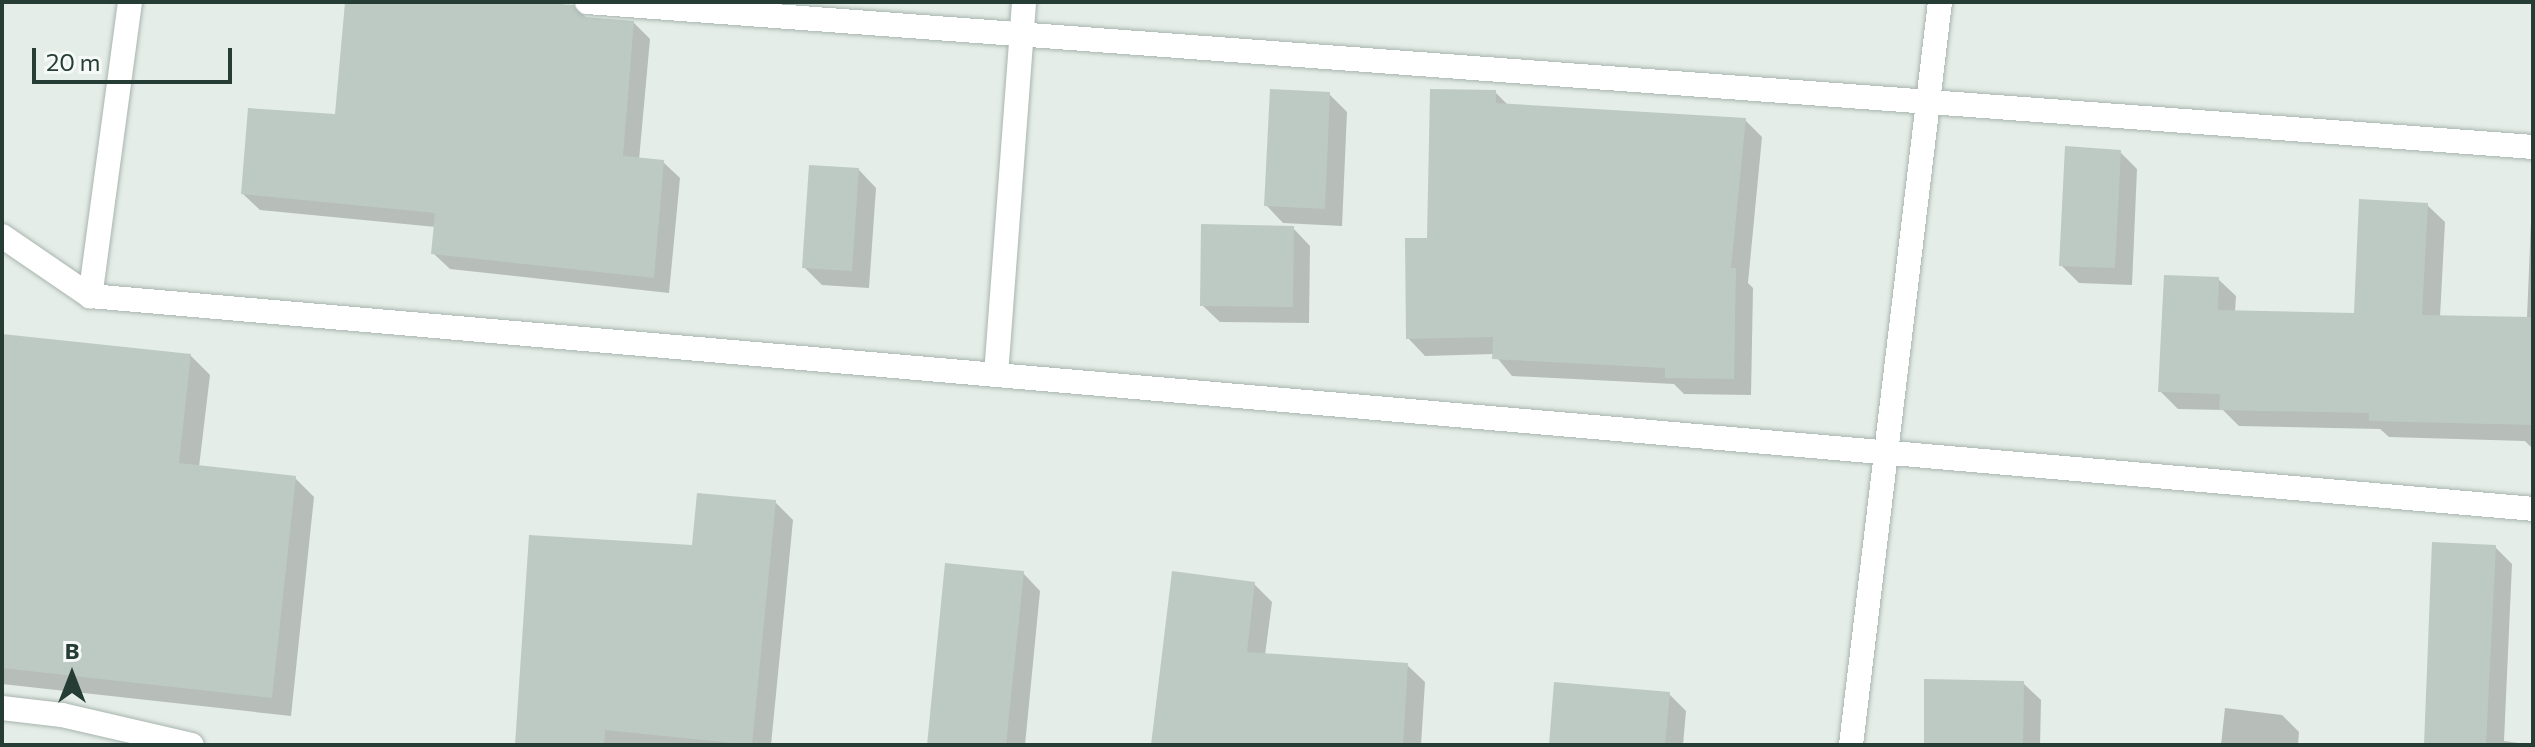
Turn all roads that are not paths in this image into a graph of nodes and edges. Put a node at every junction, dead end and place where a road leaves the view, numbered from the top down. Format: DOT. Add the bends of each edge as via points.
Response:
graph roads {
  1 [pos="130,2"];
  2 [pos="587,2"];
  3 [pos="1024,2"];
  4 [pos="1940,2"];
  5 [pos="1024,37"];
  6 [pos="1929,102"];
  7 [pos="2533,147"];
  8 [pos="2,236"];
  9 [pos="90,296"];
  10 [pos="996,375"];
  11 [pos="1889,454"];
  12 [pos="2533,509"];
  13 [pos="2,708"];
  14 [pos="192,745"];
  15 [pos="1851,745"];
  1 -- 9 [label="street"];
  2 -- 5 [label="street"];
  3 -- 5 [label="street"];
  4 -- 6 [label="street"];
  5 -- 6 [label="street"];
  5 -- 10 [label="street"];
  6 -- 7 [label="street"];
  6 -- 11 [label="street"];
  8 -- 9 [label="street"];
  9 -- 10 [label="street"];
  10 -- 11 [label="street"];
  11 -- 12 [label="street"];
  11 -- 15 [label="street"];
  13 -- 14 [label="street" via="62,715"];
}
